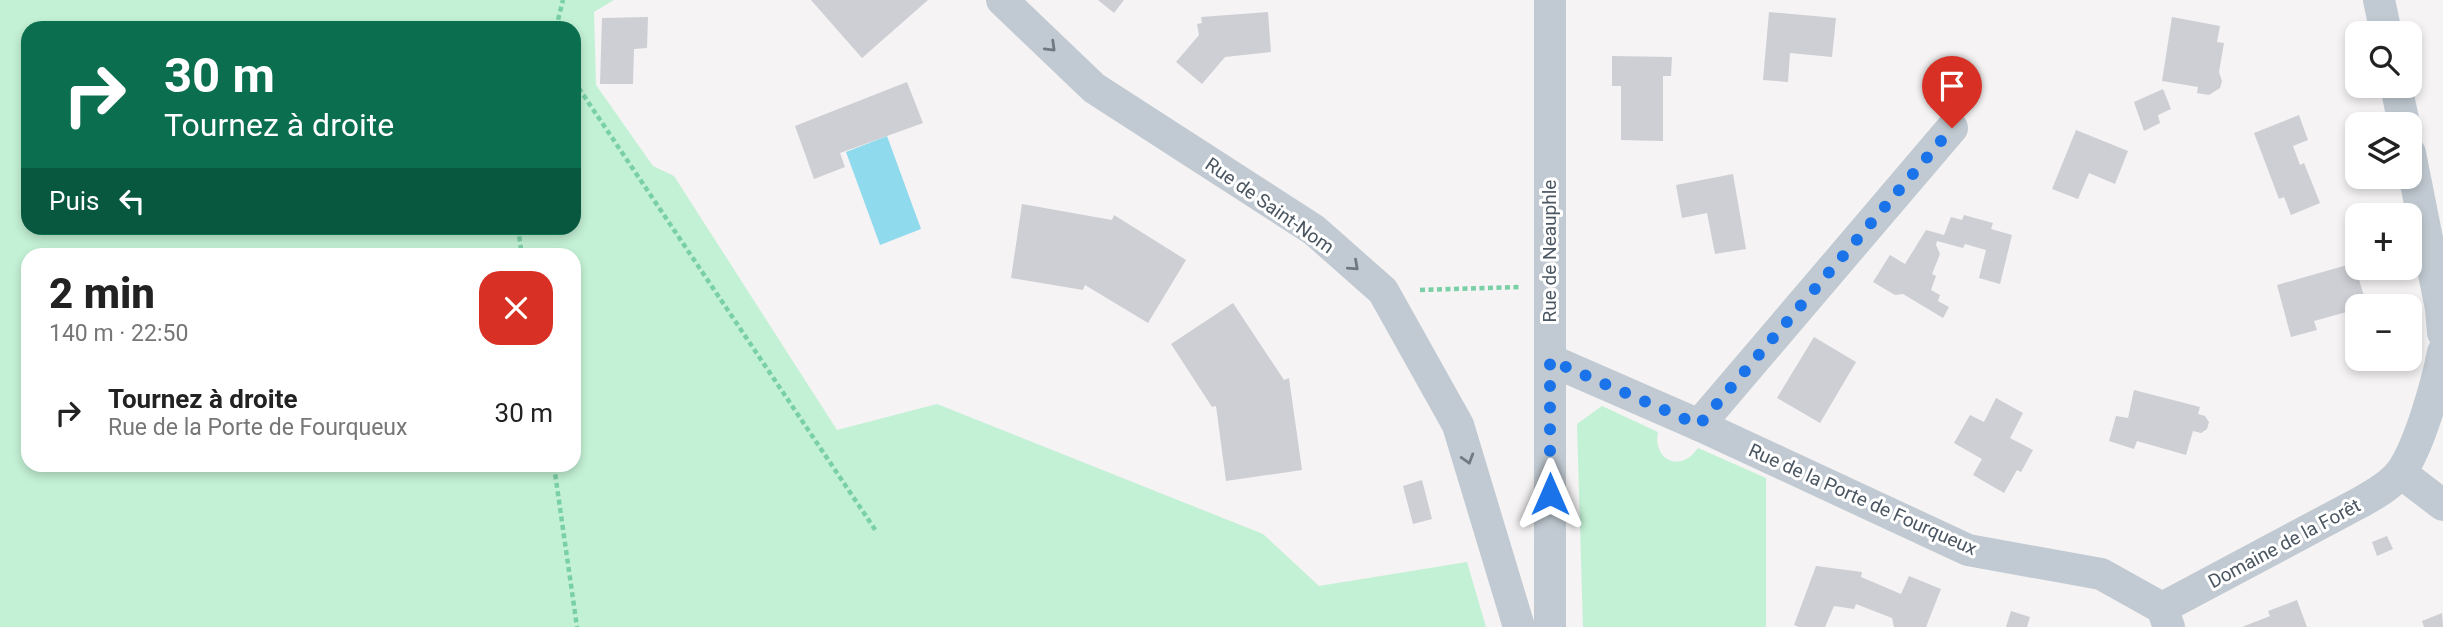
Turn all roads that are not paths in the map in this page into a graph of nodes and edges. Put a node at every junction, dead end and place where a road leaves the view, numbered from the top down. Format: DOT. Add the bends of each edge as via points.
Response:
graph roads {
  1 [pos="1002,0"];
  2 [pos="1550,0"];
  3 [pos="2379,0"];
  4 [pos="2383,21"];
  5 [pos="1952,128"];
  6 [pos="2417,189"];
  7 [pos="2443,333"];
  8 [pos="2443,352"];
  9 [pos="1550,360"];
  10 [pos="1699,425"];
  11 [pos="2401,472"];
  12 [pos="2443,505"];
  13 [pos="2166,617"];
  14 [pos="1519,627"];
  15 [pos="1550,627"];
  1 -- 14 [label="street, Rue de Saint-Nom, one-way" via="1094,88 1314,230 1382,291 1458,425"];
  2 -- 9 [label="street, Rue de Neauphle"];
  3 -- 4 [label="street"];
  5 -- 10 [label="street"];
  6 -- 7 [label="street"];
  8 -- 11 [label="street, Domaine de la Forêt" via="2438,379"];
  9 -- 10 [label="street, Rue de la Porte de Fourqueux"];
  9 -- 15 [label="street, Rue de Neauphle"];
  10 -- 13 [label="street, Rue de la Porte de Fourqueux" via="1968,550 2101,574"];
  11 -- 12 [label="street"];
  11 -- 13 [label="street, Domaine de la Forêt" via="2361,502"];
}
